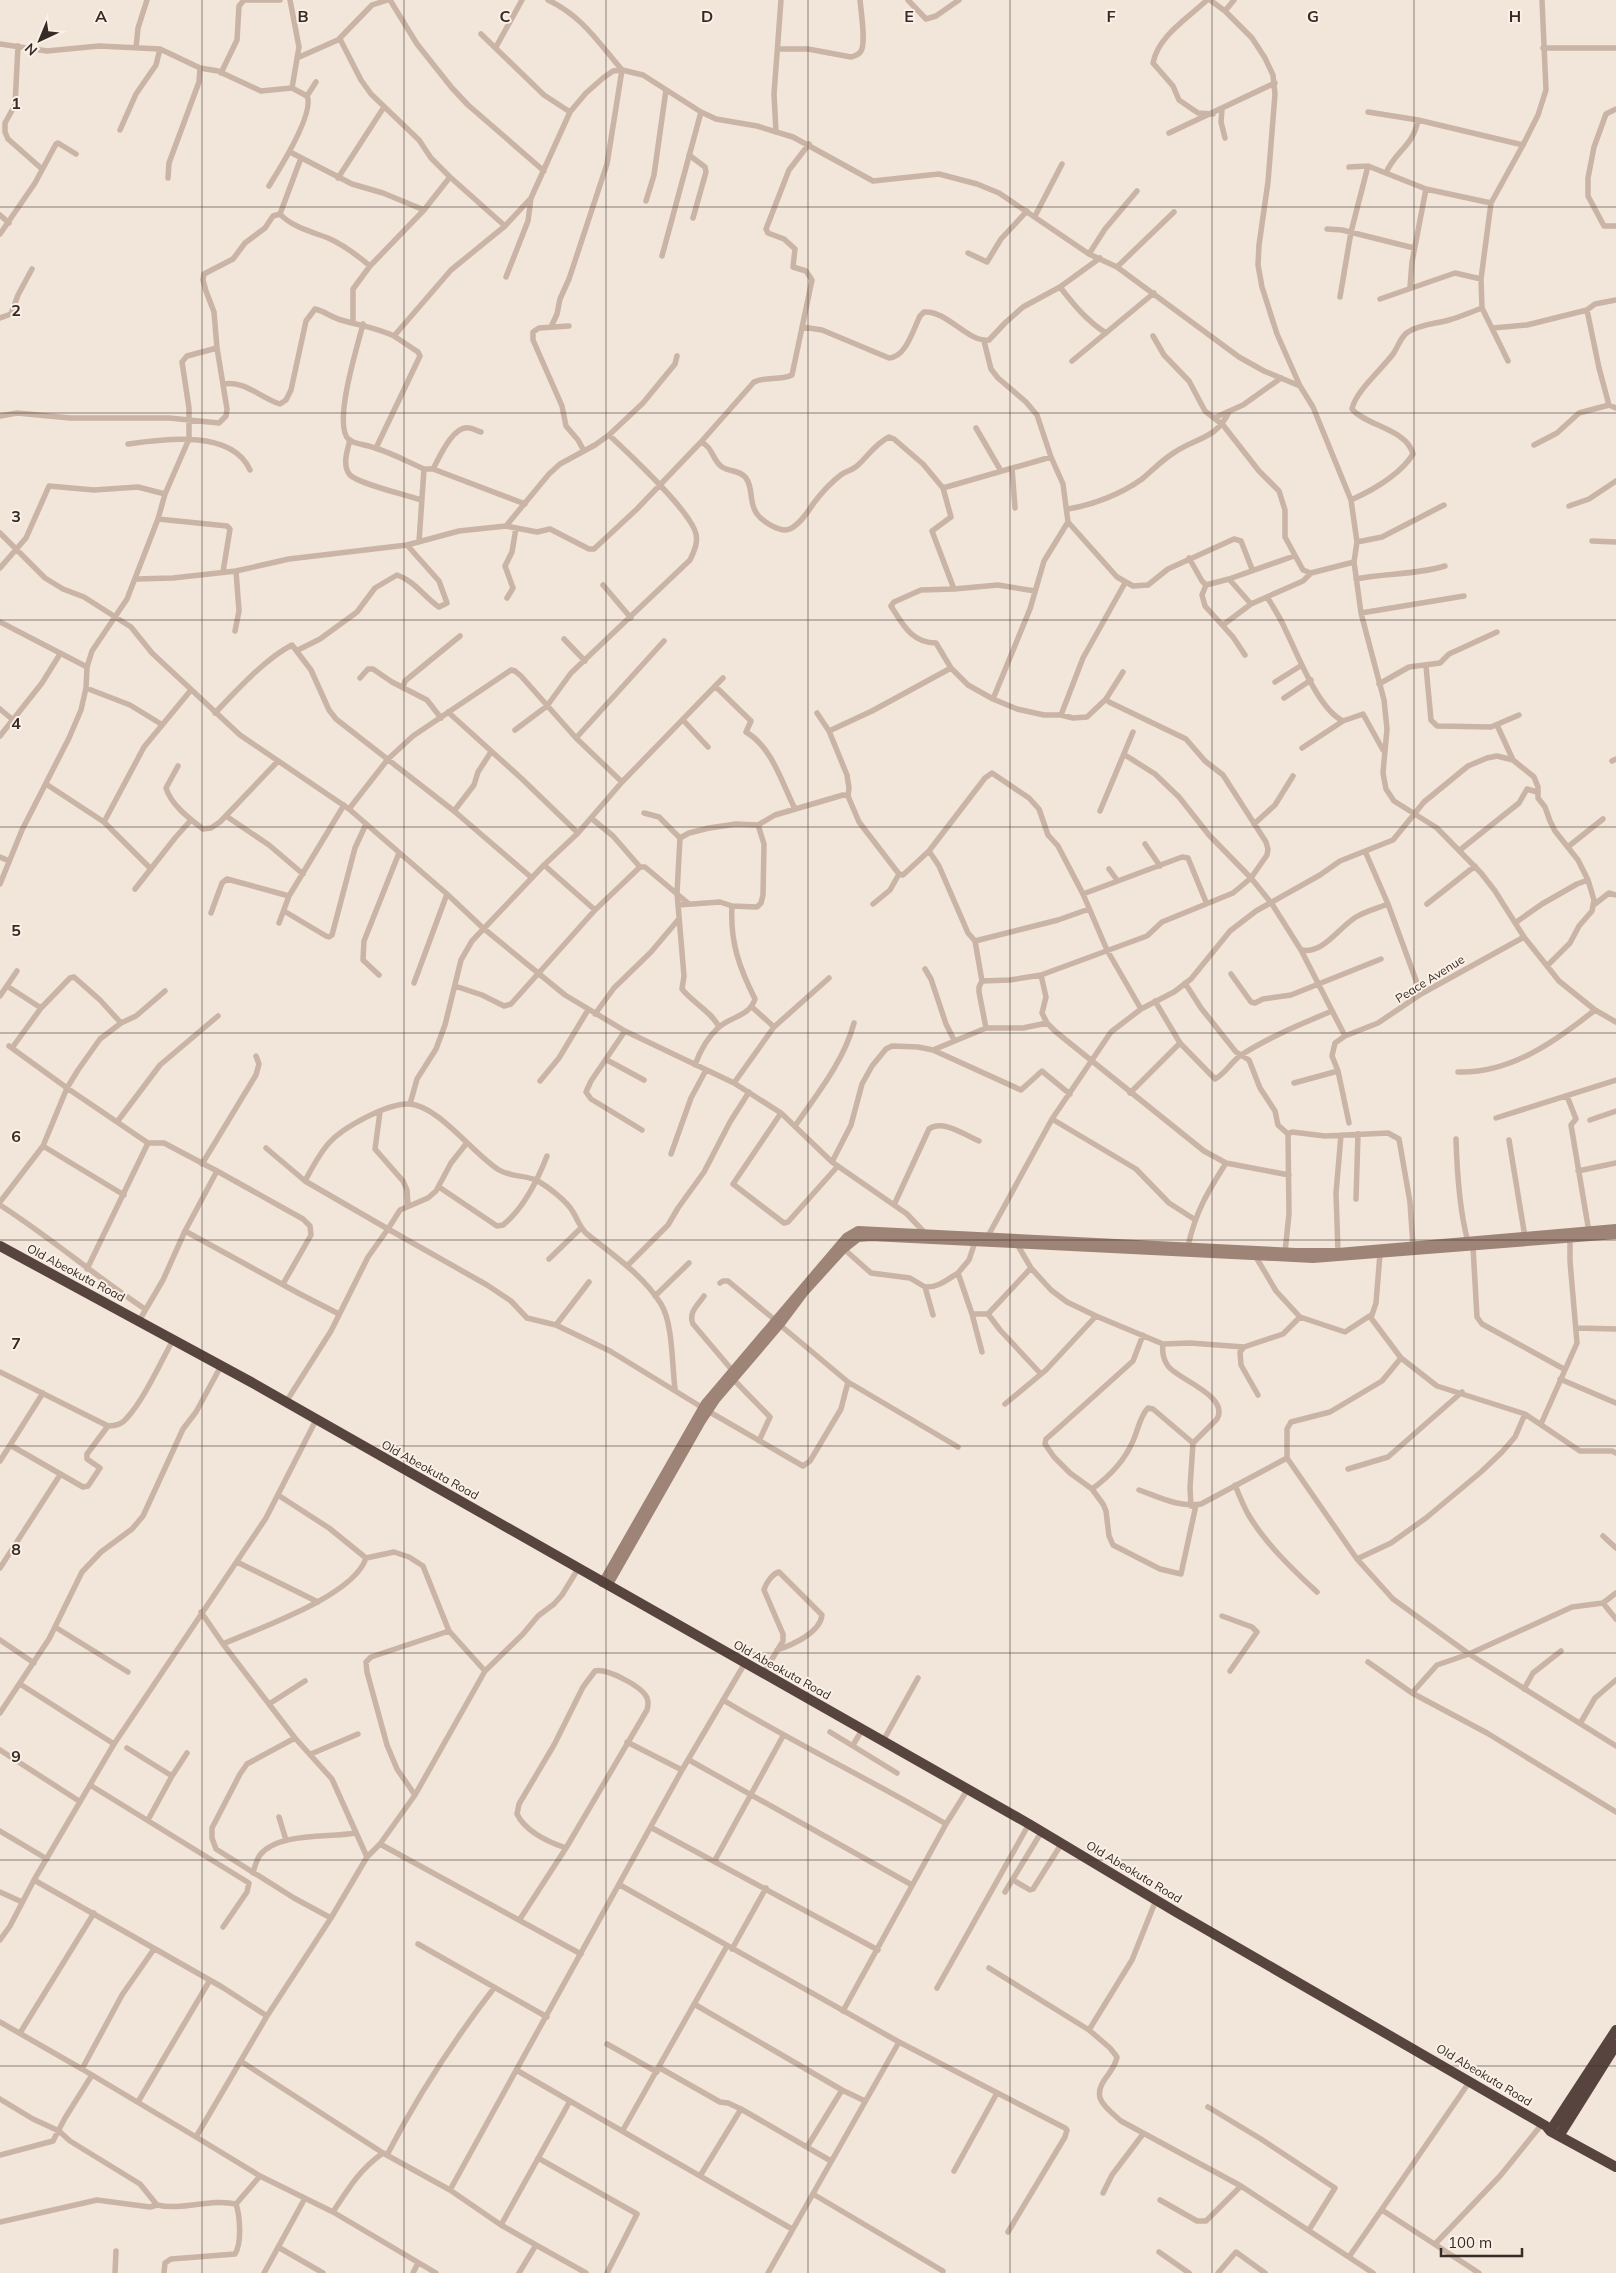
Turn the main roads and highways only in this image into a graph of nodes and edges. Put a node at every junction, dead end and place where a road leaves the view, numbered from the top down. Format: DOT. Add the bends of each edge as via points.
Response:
graph roads {
  1 [pos="0,1246"];
  2 [pos="1616,2030"];
  3 [pos="1616,2045"];
  4 [pos="1554,2130"];
  5 [pos="1616,2160"];
  6 [pos="1616,2167"];
  1 -- 4 [label="highway, Old Abeokuta Road" via="286,1402 968,1789"];
  2 -- 4 [label="highway"];
  3 -- 4 [label="highway" via="1568,2122"];
  4 -- 5 [label="highway, Old Abeokuta Road"];
  4 -- 6 [label="highway, Old Abeokuta Road"];
}
